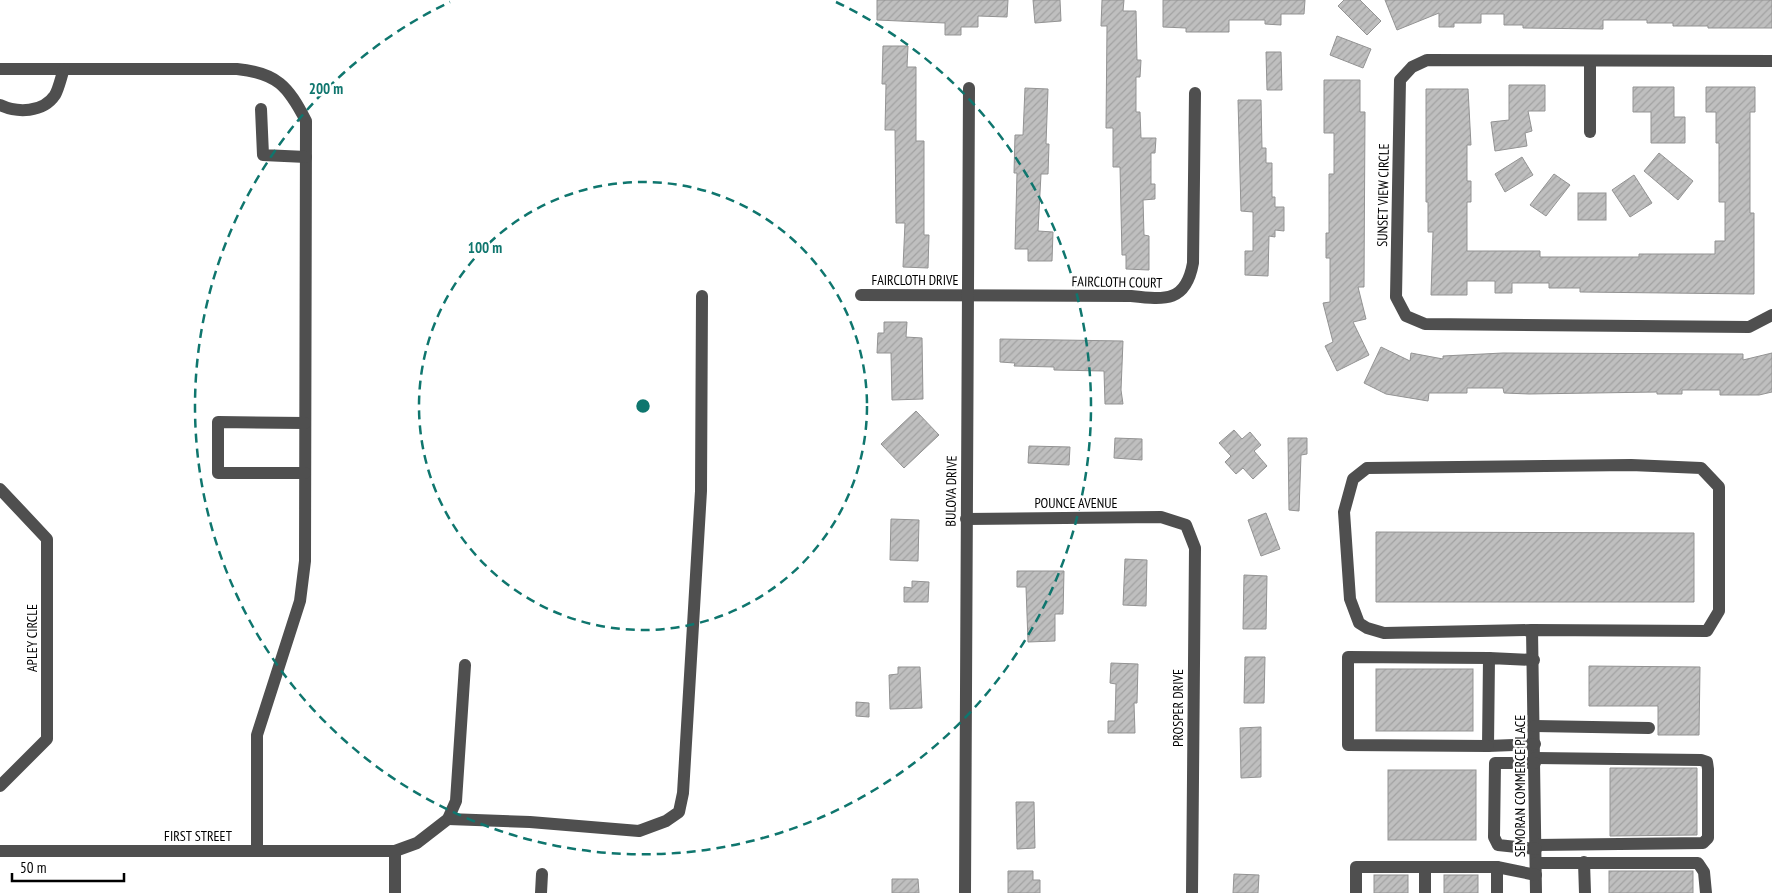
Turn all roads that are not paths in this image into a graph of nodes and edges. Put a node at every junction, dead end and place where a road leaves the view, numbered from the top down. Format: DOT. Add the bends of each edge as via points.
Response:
graph roads {
  1 [pos="1590,61"];
  2 [pos="1772,61"];
  3 [pos="0,69"];
  4 [pos="64,69"];
  5 [pos="969,88"];
  6 [pos="1195,93"];
  7 [pos="0,105"];
  8 [pos="261,109"];
  9 [pos="1590,132"];
  10 [pos="306,156"];
  11 [pos="861,295"];
  12 [pos="969,295"];
  13 [pos="702,296"];
  14 [pos="1772,316"];
  15 [pos="305,423"];
  16 [pos="305,473"];
  17 [pos="0,489"];
  18 [pos="966,518"];
  19 [pos="1186,525"];
  20 [pos="1532,630"];
  21 [pos="1489,658"];
  22 [pos="1534,660"];
  23 [pos="465,665"];
  24 [pos="1535,726"];
  25 [pos="1649,728"];
  26 [pos="1535,744"];
  27 [pos="1488,746"];
  28 [pos="1535,761"];
  29 [pos="0,786"];
  30 [pos="448,820"];
  31 [pos="1536,847"];
  32 [pos="0,851"];
  33 [pos="257,851"];
  34 [pos="395,851"];
  35 [pos="1584,862"];
  36 [pos="1425,867"];
  37 [pos="1496,867"];
  38 [pos="1536,869"];
  39 [pos="542,874"];
  40 [pos="395,893"];
  41 [pos="541,893"];
  42 [pos="965,893"];
  43 [pos="1192,893"];
  44 [pos="1356,893"];
  45 [pos="1425,893"];
  46 [pos="1497,893"];
  47 [pos="1536,893"];
  48 [pos="1585,893"];
  49 [pos="1706,893"];
  1 -- 2 [label="street, SUNSET VIEW CIRCLE"];
  1 -- 9 [label="street"];
  1 -- 14 [label="street, SUNSET VIEW CIRCLE" via="1427,60 1412,67 1400,80 1396,297 1406,316 1425,324 1749,327"];
  3 -- 4 [label="street"];
  4 -- 7 [label="street" via="55,95 44,106 11,110"];
  4 -- 10 [label="street" via="255,70 278,80 292,94 306,120"];
  5 -- 12 [label="street, BULOVA DRIVE"];
  6 -- 12 [label="street, FAIRCLOTH COURT" via="1194,263 1186,288 1173,296 1156,299"];
  8 -- 10 [label="street" via="263,155"];
  10 -- 15 [label="street"];
  11 -- 12 [label="street, FAIRCLOTH DRIVE"];
  12 -- 18 [label="street, BULOVA DRIVE"];
  13 -- 30 [label="street" via="701,491 683,793 679,812 666,822 639,831 530,822"];
  15 -- 16 [label="street"];
  15 -- 16 [label="street" via="218,422 218,473"];
  16 -- 33 [label="street" via="305,560 300,601 257,735"];
  17 -- 29 [label="street, APLEY CIRCLE" via="47,539 48,739"];
  18 -- 19 [label="street, POUNCE AVENUE" via="1162,517"];
  18 -- 42 [label="street, BULOVA DRIVE"];
  19 -- 43 [label="street, PROSPER DRIVE" via="1195,548"];
  20 -- 20 [label="street" via="1707,631 1719,612 1718,487 1700,468 1631,465 1368,468 1354,479 1344,512 1350,599 1359,623 1384,633"];
  20 -- 22 [label="street, SEMORAN COMMERCE PLACE"];
  21 -- 22 [label="street"];
  21 -- 27 [label="street"];
  21 -- 27 [label="street" via="1348,657 1348,745"];
  22 -- 24 [label="street, SEMORAN COMMERCE PLACE"];
  23 -- 30 [label="street" via="456,801"];
  24 -- 25 [label="street"];
  24 -- 26 [label="street, SEMORAN COMMERCE PLACE"];
  26 -- 27 [label="street"];
  26 -- 28 [label="street, SEMORAN COMMERCE PLACE"];
  28 -- 31 [label="street, SEMORAN COMMERCE PLACE"];
  28 -- 31 [label="street" via="1495,762 1494,837 1505,847"];
  28 -- 31 [label="street" via="1701,760 1707,762 1708,769 1708,838 1703,843"];
  30 -- 34 [label="street" via="417,843"];
  31 -- 38 [label="street, SEMORAN COMMERCE PLACE"];
  32 -- 33 [label="street, FIRST STREET"];
  33 -- 34 [label="street, FIRST STREET"];
  34 -- 40 [label="street"];
  35 -- 38 [label="street"];
  35 -- 48 [label="street"];
  35 -- 49 [label="street" via="1698,863 1704,872"];
  36 -- 37 [label="street"];
  36 -- 44 [label="street" via="1356,867"];
  36 -- 45 [label="street"];
  37 -- 38 [label="street"];
  37 -- 46 [label="street"];
  38 -- 47 [label="street, SEMORAN COMMERCE PLACE"];
  39 -- 41 [label="street"];
}
